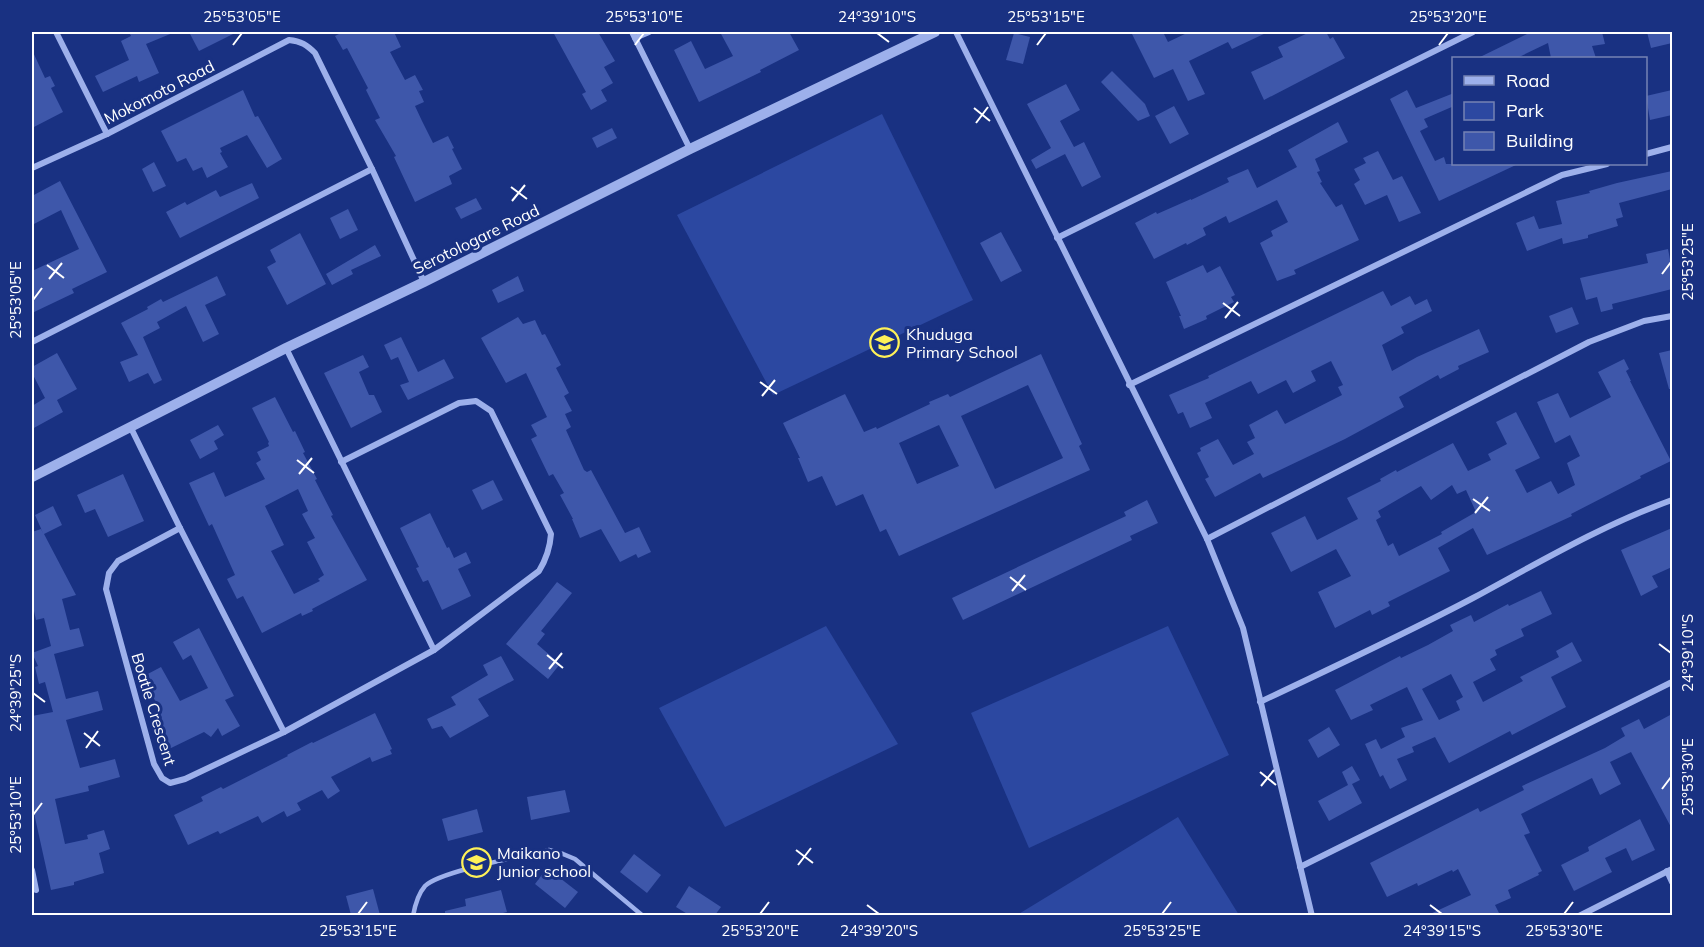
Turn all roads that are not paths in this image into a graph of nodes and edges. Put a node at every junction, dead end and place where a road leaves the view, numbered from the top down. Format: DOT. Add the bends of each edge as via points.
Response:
graph roads {
  1 [pos="56,32"];
  2 [pos="649,32"];
  3 [pos="935,32"];
  4 [pos="956,32"];
  5 [pos="1473,32"];
  6 [pos="634,35"];
  7 [pos="106,135"];
  8 [pos="1672,147"];
  9 [pos="690,149"];
  10 [pos="1647,154"];
  11 [pos="1603,165"];
  12 [pos="32,168"];
  13 [pos="372,169"];
  14 [pos="1057,238"];
  15 [pos="424,282"];
  16 [pos="1672,316"];
  17 [pos="32,342"];
  18 [pos="286,348"];
  19 [pos="1130,385"];
  20 [pos="131,428"];
  21 [pos="341,462"];
  22 [pos="32,477"];
  23 [pos="1672,500"];
  24 [pos="180,528"];
  25 [pos="1207,539"];
  26 [pos="434,650"];
  27 [pos="1672,682"];
  28 [pos="1260,702"];
  29 [pos="284,732"];
  30 [pos="1300,867"];
  31 [pos="32,870"];
  32 [pos="1670,870"];
  33 [pos="1672,882"];
  34 [pos="36,890"];
  35 [pos="413,915"];
  36 [pos="643,915"];
  37 [pos="1312,915"];
  38 [pos="1579,915"];
  1 -- 7 [label="street"];
  2 -- 6 [label="street"];
  3 -- 9 [label="street, Serotologare Road"];
  4 -- 14 [label="street"];
  5 -- 14 [label="street"];
  6 -- 9 [label="street"];
  7 -- 12 [label="street, Mokomoto Road"];
  7 -- 13 [label="street, Mokomoto Road" via="289,40 298,40 315,53"];
  8 -- 10 [label="street"];
  9 -- 15 [label="street, Serotologare Road"];
  11 -- 19 [label="street" via="1562,175"];
  13 -- 15 [label="street"];
  13 -- 17 [label="street"];
  14 -- 19 [label="street"];
  15 -- 18 [label="street, Serotologare Road"];
  16 -- 25 [label="street" via="1644,321 1590,342"];
  18 -- 20 [label="street, Serotologare Road"];
  18 -- 21 [label="street"];
  19 -- 25 [label="street"];
  20 -- 22 [label="street, Serotologare Road"];
  20 -- 24 [label="street"];
  21 -- 26 [label="street"];
  21 -- 26 [label="street, Boatle Crescent" via="459,403 477,401 491,411 551,534 550,548 539,571"];
  23 -- 28 [label="street" via="1580,540"];
  24 -- 29 [label="street"];
  24 -- 29 [label="street, Boatle Crescent" via="118,561 109,573 106,589 154,764 170,783"];
  25 -- 28 [label="street" via="1243,628"];
  26 -- 29 [label="street, Boatle Crescent"];
  27 -- 30 [label="street"];
  28 -- 30 [label="street"];
  30 -- 37 [label="street"];
  31 -- 34 [label="street"];
  32 -- 33 [label="street"];
  32 -- 38 [label="street"];
  35 -- 36 [label="lane" via="425,886 442,875 549,850 575,859"];
}
